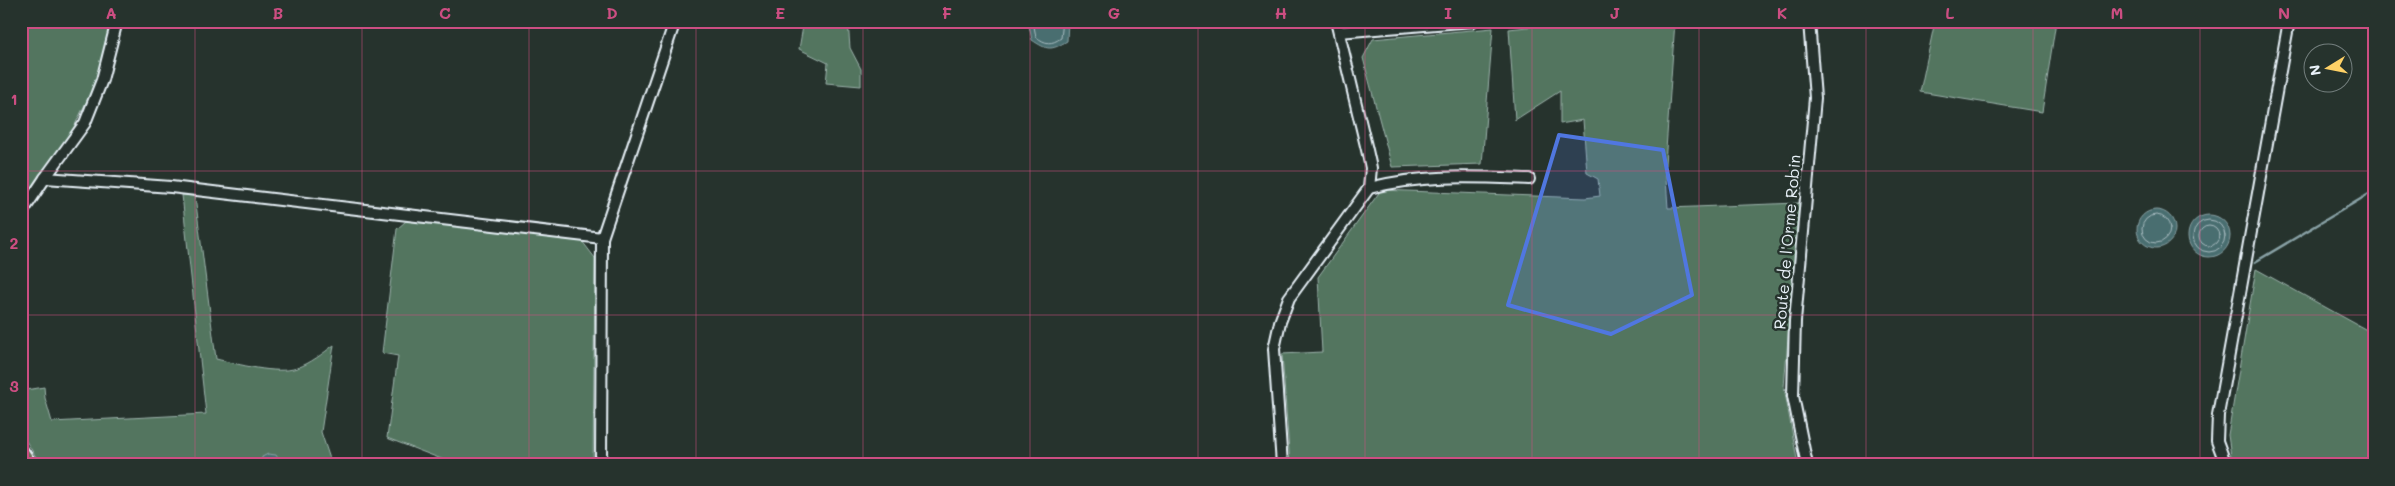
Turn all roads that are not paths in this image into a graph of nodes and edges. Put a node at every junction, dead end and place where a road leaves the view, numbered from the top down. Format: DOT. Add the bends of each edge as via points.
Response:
graph roads {
  1 [pos="117,21"];
  2 [pos="675,21"];
  3 [pos="1336,21"];
  4 [pos="1473,21"];
  5 [pos="1809,21"];
  6 [pos="2289,21"];
  7 [pos="1339,32"];
  8 [pos="45,178"];
  9 [pos="1529,179"];
  10 [pos="1368,188"];
  11 [pos="21,214"];
  12 [pos="602,238"];
  13 [pos="21,453"];
  14 [pos="29,465"];
  15 [pos="601,465"];
  16 [pos="1282,465"];
  17 [pos="1807,465"];
  18 [pos="2226,465"];
  1 -- 8 [label="street" via="102,80 84,124"];
  2 -- 12 [label="street"];
  3 -- 7 [label="street"];
  4 -- 7 [label="street"];
  5 -- 17 [label="street, Route de l'Orme Robin" via="1815,98 1794,321 1793,396"];
  6 -- 18 [label="street" via="2218,414 2217,441"];
  7 -- 10 [label="street" via="1371,168"];
  8 -- 11 [label="street"];
  8 -- 12 [label="street" via="172,187"];
  9 -- 10 [label="street" via="1419,178"];
  10 -- 16 [label="street" via="1289,298 1280,322 1274,349"];
  12 -- 15 [label="street"];
  13 -- 14 [label="highway"];
}
